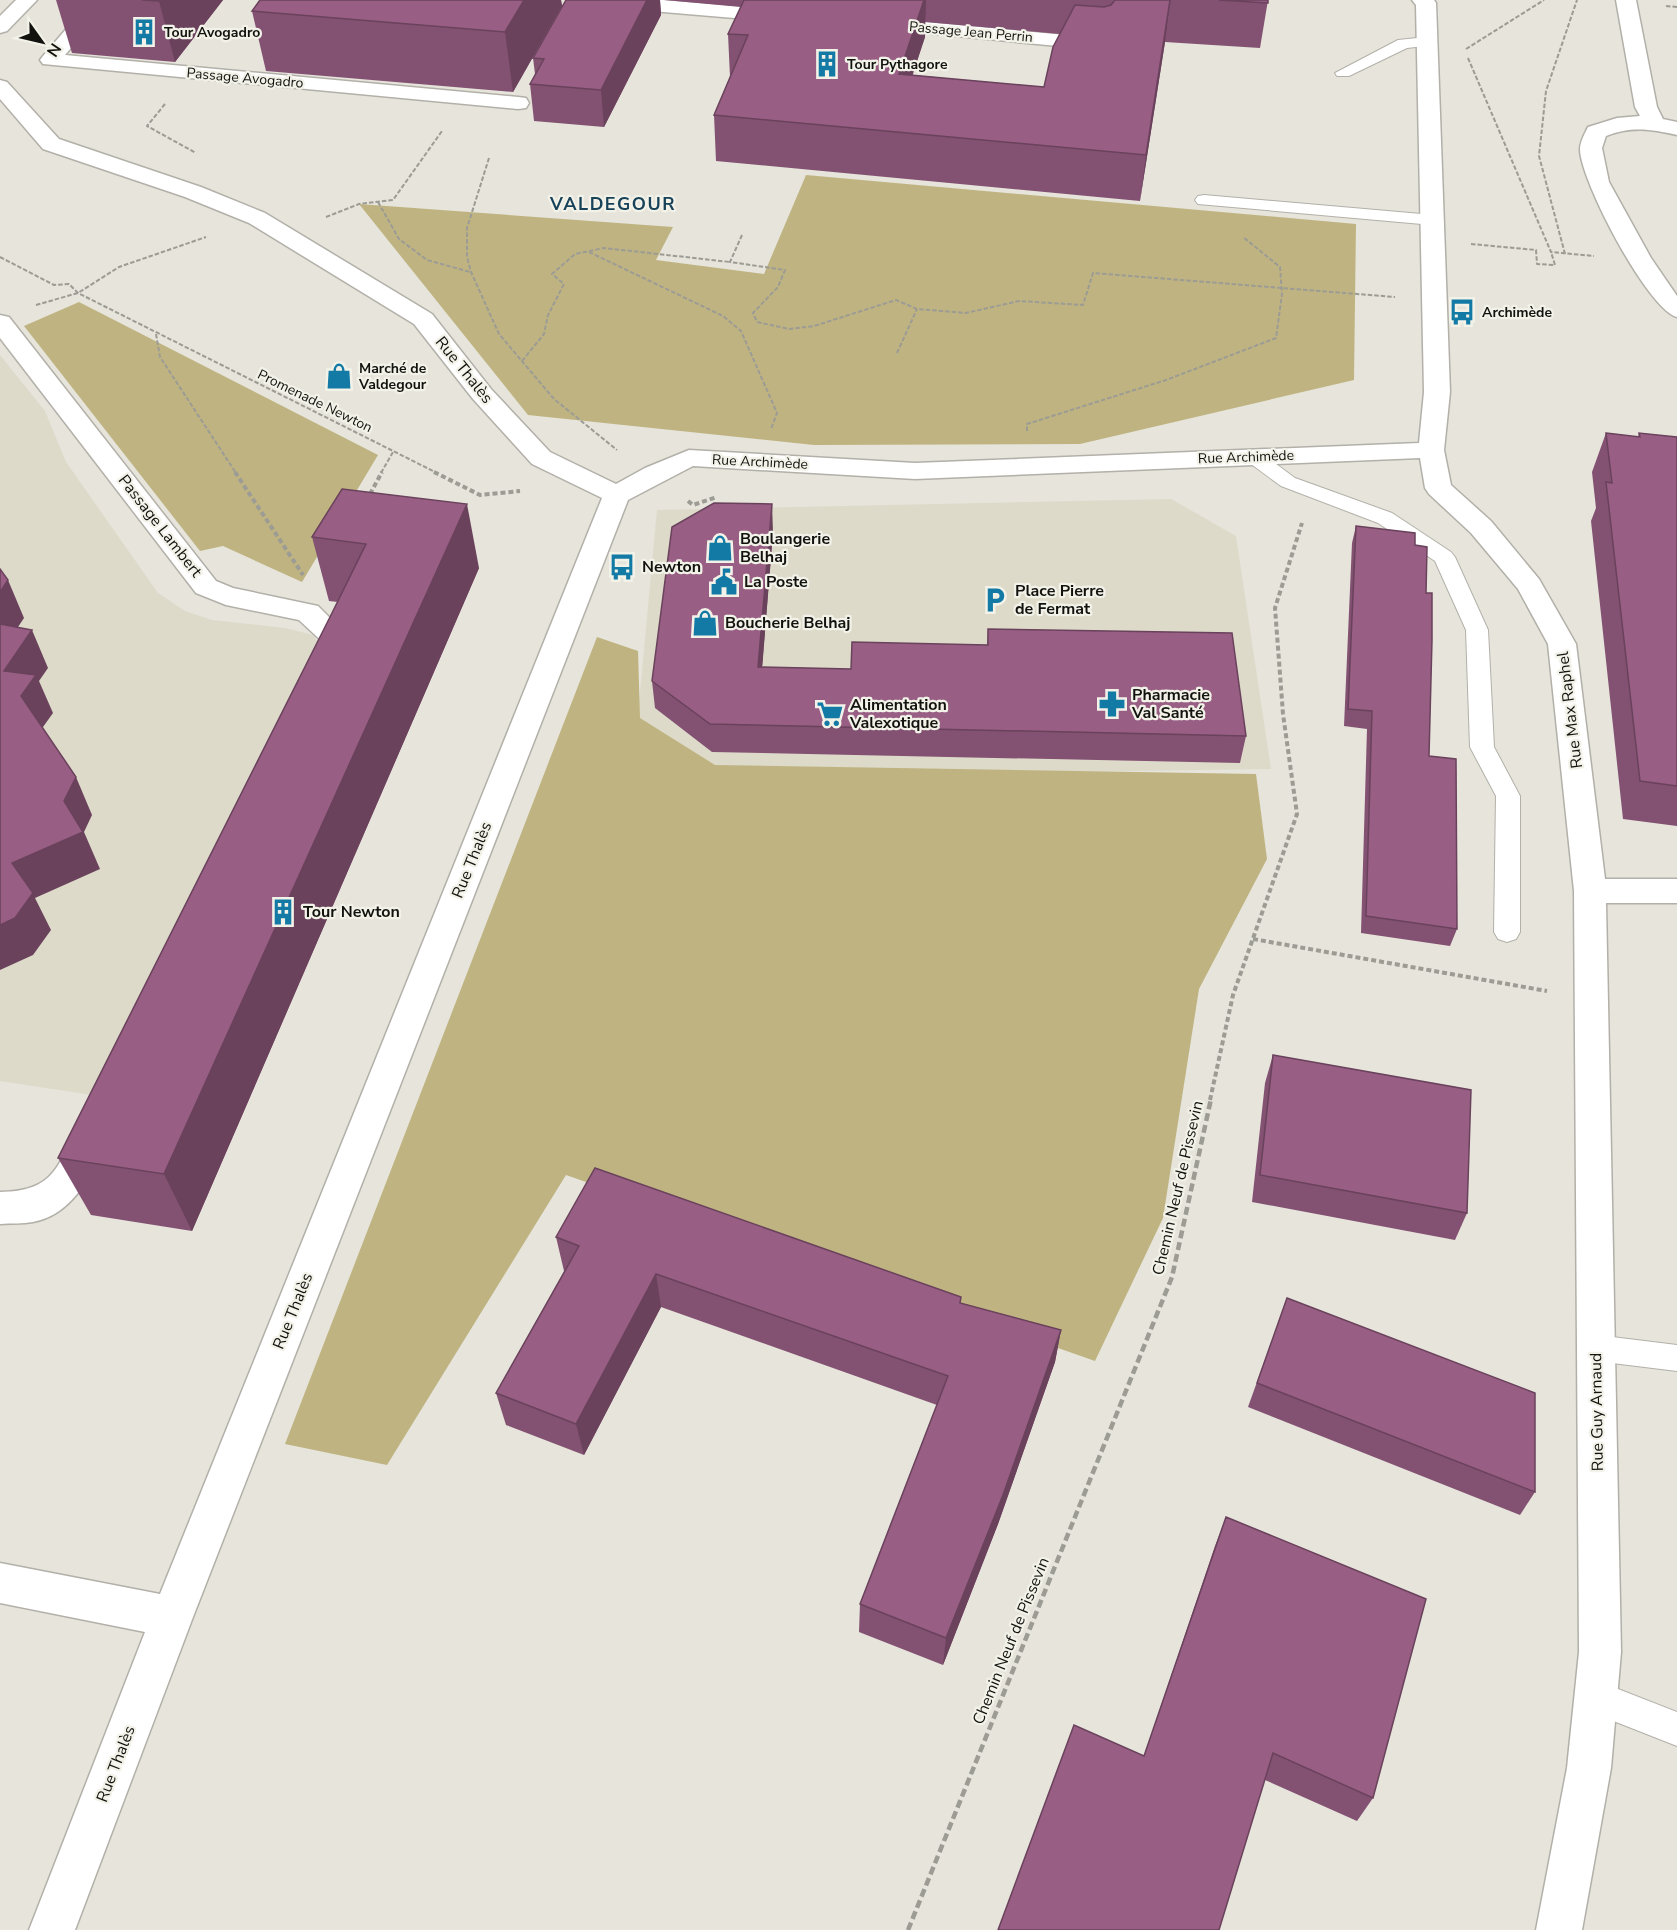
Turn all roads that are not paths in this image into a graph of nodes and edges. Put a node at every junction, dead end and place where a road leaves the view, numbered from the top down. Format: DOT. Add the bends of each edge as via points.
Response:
graph roads {
  1 [pos="27,0"];
  2 [pos="102,0"];
  3 [pos="592,0"];
  4 [pos="1422,0"];
  5 [pos="1626,0"];
  6 [pos="805,18"];
  7 [pos="864,23"];
  8 [pos="0,27"];
  9 [pos="1427,42"];
  10 [pos="1099,44"];
  11 [pos="1343,73"];
  12 [pos="530,83"];
  13 [pos="0,86"];
  14 [pos="1654,121"];
  15 [pos="1677,129"];
  16 [pos="1204,200"];
  17 [pos="1433,220"];
  18 [pos="1677,310"];
  19 [pos="0,322"];
  20 [pos="1431,450"];
  21 [pos="1254,457"];
  22 [pos="617,495"];
  23 [pos="326,689"];
  24 [pos="1590,891"];
  25 [pos="1677,891"];
  26 [pos="1507,932"];
  27 [pos="105,1111"];
  28 [pos="0,1208"];
  29 [pos="1596,1348"];
  30 [pos="1677,1358"];
  31 [pos="0,1583"];
  32 [pos="172,1617"];
  33 [pos="1595,1697"];
  34 [pos="1677,1729"];
  35 [pos="52,1930"];
  36 [pos="1560,1930"];
  1 -- 8 [label="street"];
  2 -- 12 [label="street, Passage Avogadro" via="50,60 464,98 514,112"];
  3 -- 6 [label="street"];
  4 -- 9 [label="street"];
  5 -- 14 [label="street" via="1646,107"];
  7 -- 10 [label="street, Passage Jean Perrin"];
  9 -- 11 [label="lane" via="1404,43"];
  9 -- 17 [label="street"];
  13 -- 22 [label="street, Rue Thalès" via="51,144 193,192 258,219 423,319 482,394 541,458"];
  14 -- 15 [label="street"];
  14 -- 18 [label="street" via="1620,122 1596,132 1591,148 1598,182 1639,258"];
  16 -- 17 [label="lane"];
  17 -- 20 [label="street" via="1437,392"];
  19 -- 23 [label="street, Passage Lambert" via="206,587 226,596 308,613 342,644"];
  20 -- 21 [label="street, Rue Archimède"];
  20 -- 24 [label="street, Rue Max Raphel" via="1438,488 1481,527 1529,585 1562,644"];
  21 -- 22 [label="street, Rue Archimède" via="915,471 689,458"];
  21 -- 26 [label="lane" via="1288,482 1385,518 1444,557 1477,630 1482,747 1508,796"];
  22 -- 32 [label="street, Rue Thalès"];
  24 -- 25 [label="street"];
  24 -- 29 [label="street, Rue Guy Arnaud"];
  27 -- 28 [label="street" via="66,1185 33,1207"];
  29 -- 30 [label="lane"];
  29 -- 33 [label="street, Rue Guy Arnaud" via="1600,1653"];
  31 -- 32 [label="street"];
  32 -- 35 [label="street, Rue Thalès"];
  33 -- 34 [label="lane"];
  33 -- 36 [label="street, Rue Guy Arnaud" via="1589,1768"];
}
